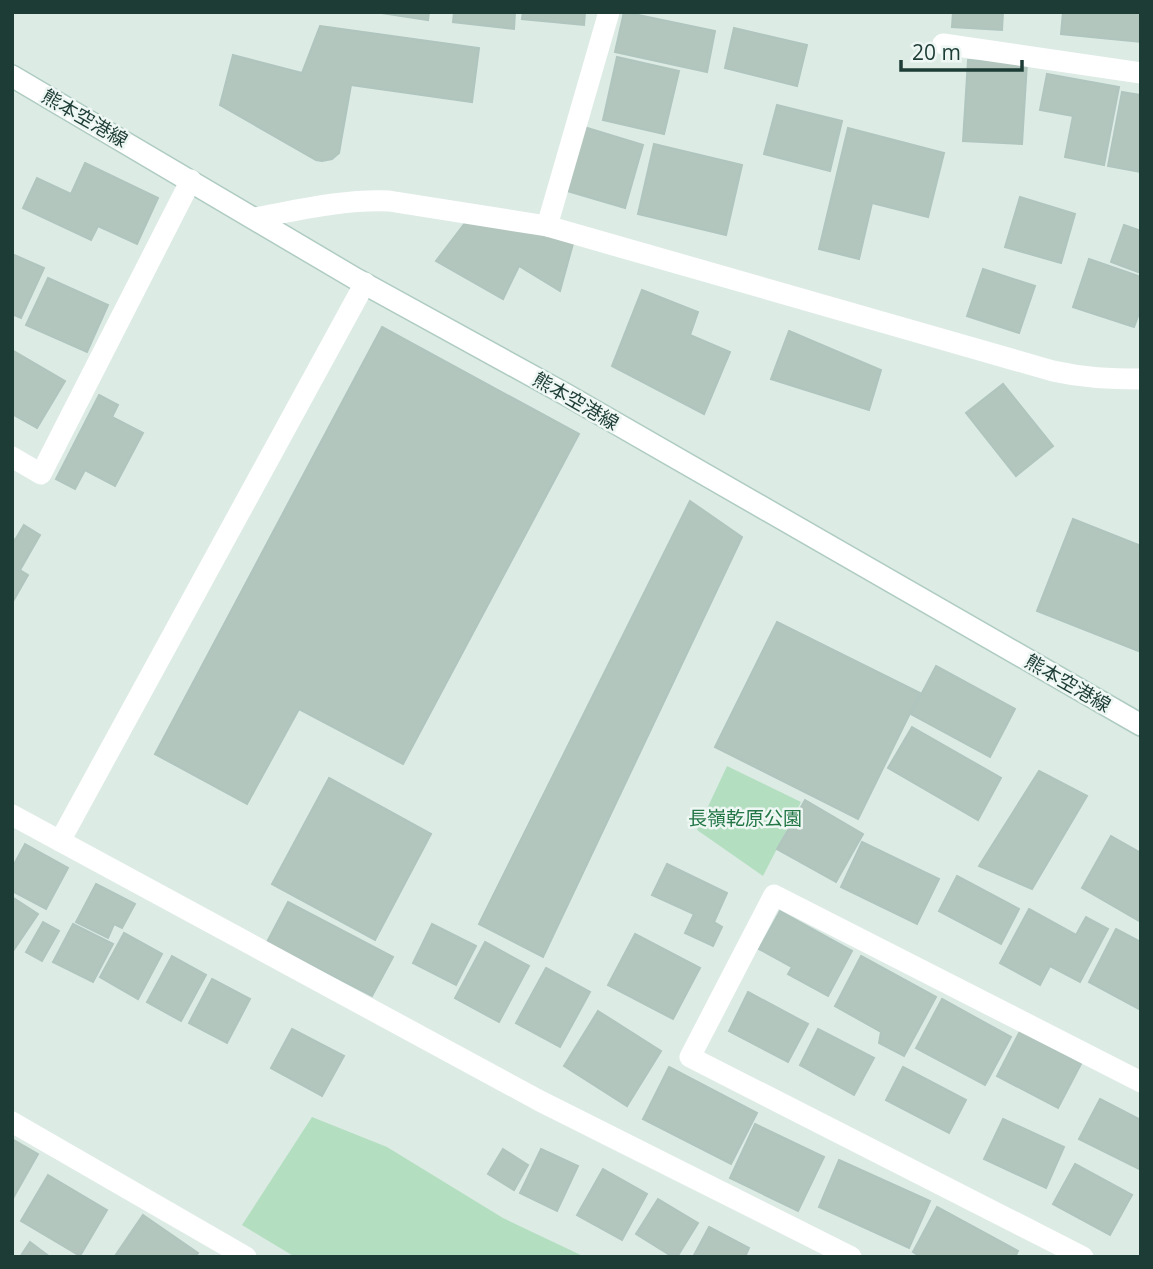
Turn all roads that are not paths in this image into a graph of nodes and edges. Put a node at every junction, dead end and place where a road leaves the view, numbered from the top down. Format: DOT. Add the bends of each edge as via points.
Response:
graph roads {
  1 [pos="609,12"];
  2 [pos="943,44"];
  3 [pos="1141,73"];
  4 [pos="12,76"];
  5 [pos="191,180"];
  6 [pos="255,218"];
  7 [pos="547,226"];
  8 [pos="365,284"];
  9 [pos="1141,379"];
  10 [pos="12,457"];
  11 [pos="1141,724"];
  12 [pos="12,815"];
  13 [pos="60,841"];
  14 [pos="1141,1082"];
  15 [pos="12,1122"];
  16 [pos="245,1256"];
  17 [pos="851,1257"];
  18 [pos="1083,1257"];
  1 -- 7 [label="street"];
  2 -- 3 [label="street"];
  4 -- 5 [label="street, 熊本空港線"];
  5 -- 6 [label="street, 熊本空港線"];
  5 -- 10 [label="street" via="41,474"];
  6 -- 7 [label="street" via="366,200"];
  6 -- 8 [label="street, 熊本空港線"];
  7 -- 9 [label="street" via="1054,371 1079,377"];
  8 -- 11 [label="street, 熊本空港線"];
  8 -- 13 [label="street"];
  12 -- 13 [label="street"];
  13 -- 17 [label="street" via="540,1101"];
  14 -- 18 [label="street" via="774,895 690,1057"];
  15 -- 16 [label="street"];
}
